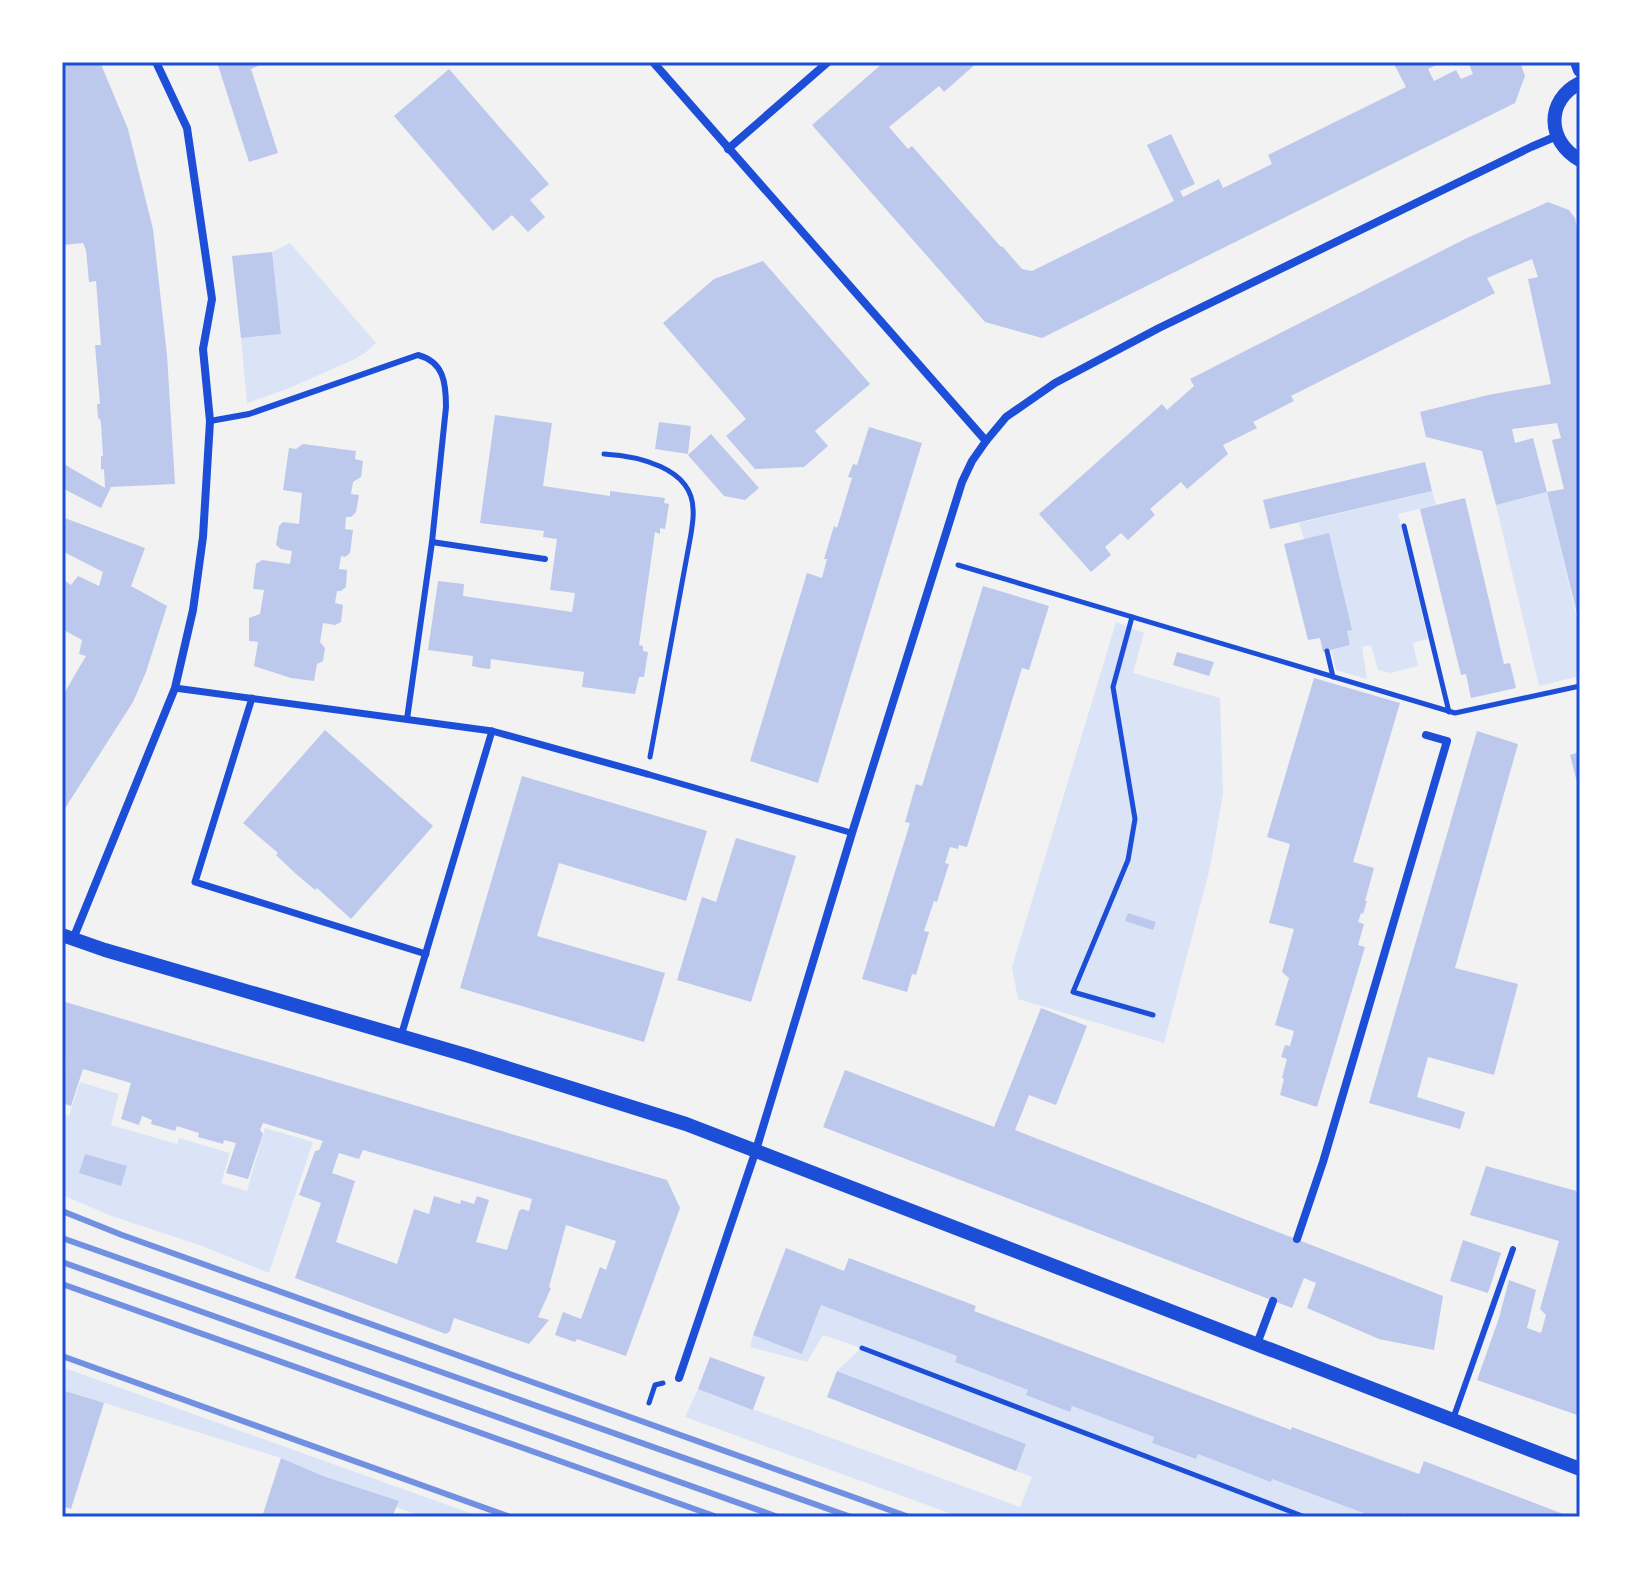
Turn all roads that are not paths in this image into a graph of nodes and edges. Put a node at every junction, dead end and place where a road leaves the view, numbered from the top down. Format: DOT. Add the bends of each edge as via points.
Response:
graph roads {
  1 [pos="156,62"];
  2 [pos="653,62"];
  3 [pos="828,62"];
  4 [pos="1577,62"];
  5 [pos="1580,70"];
  6 [pos="1580,83"];
  7 [pos="1557,136"];
  8 [pos="728,149"];
  9 [pos="1580,160"];
  10 [pos="210,421"];
  11 [pos="986,441"];
  12 [pos="432,542"];
  13 [pos="545,559"];
  14 [pos="175,688"];
  15 [pos="252,698"];
  16 [pos="407,719"];
  17 [pos="492,731"];
  18 [pos="1426,735"];
  19 [pos="647,774"];
  20 [pos="852,833"];
  21 [pos="68,937"];
  22 [pos="426,954"];
  23 [pos="401,1036"];
  24 [pos="756,1150"];
  25 [pos="1297,1239"];
  26 [pos="1513,1249"];
  27 [pos="1273,1301"];
  28 [pos="1257,1344"];
  29 [pos="679,1378"];
  30 [pos="1452,1420"];
  31 [pos="1580,1469"];
  1 -- 10 [label="street" via="190,143 212,299 203,349"];
  2 -- 8 [label="street"];
  3 -- 8 [label="street"];
  4 -- 5 [label="street"];
  6 -- 7 [label="street" via="1559,103"];
  7 -- 9 [label="street"];
  7 -- 11 [label="street" via="1081,369 1006,417"];
  8 -- 11 [label="street"];
  10 -- 12 [label="lane" via="249,414 418,355 426,357 446,386"];
  10 -- 14 [label="street" via="203,537"];
  11 -- 20 [label="street" via="962,482"];
  12 -- 13 [label="lane"];
  12 -- 16 [label="lane"];
  14 -- 15 [label="street"];
  14 -- 21 [label="street"];
  15 -- 16 [label="street"];
  15 -- 22 [label="street" via="195,882"];
  16 -- 17 [label="street"];
  17 -- 19 [label="street"];
  17 -- 22 [label="street"];
  18 -- 25 [label="street" via="1447,741"];
  19 -- 20 [label="lane"];
  20 -- 24 [label="street"];
  21 -- 23 [label="street"];
  22 -- 23 [label="street"];
  23 -- 24 [label="street"];
  24 -- 28 [label="street"];
  24 -- 29 [label="street"];
  26 -- 30 [label="lane"];
  27 -- 28 [label="street"];
  28 -- 30 [label="street"];
  30 -- 31 [label="street"];
}
